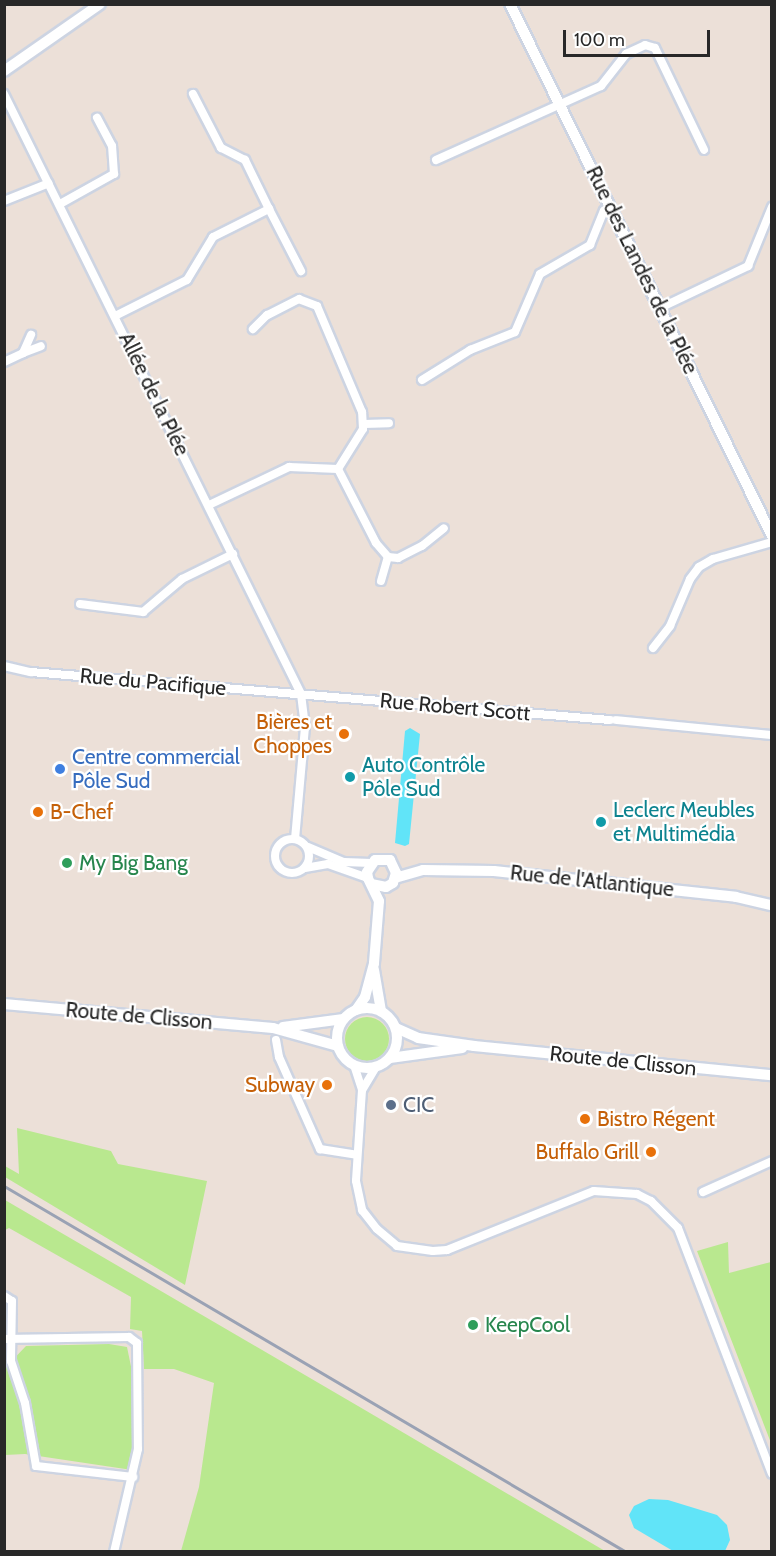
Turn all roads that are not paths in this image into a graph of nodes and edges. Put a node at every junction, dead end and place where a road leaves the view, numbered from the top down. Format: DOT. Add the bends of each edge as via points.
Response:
graph roads {
  1 [pos="100,4"];
  2 [pos="510,4"];
  3 [pos="4,71"];
  4 [pos="4,94"];
  5 [pos="193,94"];
  6 [pos="560,106"];
  7 [pos="97,118"];
  8 [pos="704,150"];
  9 [pos="436,160"];
  10 [pos="49,183"];
  11 [pos="4,201"];
  12 [pos="60,204"];
  13 [pos="611,207"];
  14 [pos="771,207"];
  15 [pos="269,209"];
  16 [pos="301,271"];
  17 [pos="660,308"];
  18 [pos="115,316"];
  19 [pos="253,329"];
  20 [pos="31,335"];
  21 [pos="41,346"];
  22 [pos="23,353"];
  23 [pos="4,362"];
  24 [pos="422,380"];
  25 [pos="388,423"];
  26 [pos="364,424"];
  27 [pos="338,469"];
  28 [pos="209,505"];
  29 [pos="444,528"];
  30 [pos="771,536"];
  31 [pos="771,542"];
  32 [pos="233,554"];
  33 [pos="388,557"];
  34 [pos="381,581"];
  35 [pos="80,604"];
  36 [pos="653,648"];
  37 [pos="4,666"];
  38 [pos="301,694"];
  39 [pos="771,735"];
  40 [pos="295,839"];
  41 [pos="308,848"];
  42 [pos="371,863"];
  43 [pos="395,867"];
  44 [pos="305,868"];
  45 [pos="411,872"];
  46 [pos="394,880"];
  47 [pos="370,881"];
  48 [pos="379,898"];
  49 [pos="771,905"];
  50 [pos="374,963"];
  51 [pos="4,1004"];
  52 [pos="356,1010"];
  53 [pos="381,1011"];
  54 [pos="343,1019"];
  55 [pos="273,1028"];
  56 [pos="396,1028"];
  57 [pos="276,1040"];
  58 [pos="338,1046"];
  59 [pos="474,1046"];
  60 [pos="390,1058"];
  61 [pos="354,1065"];
  62 [pos="376,1067"];
  63 [pos="771,1075"];
  64 [pos="362,1090"];
  65 [pos="357,1155"];
  66 [pos="771,1161"];
  67 [pos="703,1192"];
  68 [pos="4,1296"];
  69 [pos="8,1340"];
  70 [pos="771,1474"];
  71 [pos="133,1477"];
  72 [pos="114,1551"];
  1 -- 3 [label="street"];
  2 -- 6 [label="street, Rue des Landes de la Plée"];
  4 -- 10 [label="street, Allée de la Plée"];
  5 -- 15 [label="street" via="221,148 245,159"];
  6 -- 8 [label="street" via="604,84 626,54 641,45 650,46 655,48"];
  6 -- 9 [label="street"];
  6 -- 13 [label="street, Rue des Landes de la Plée"];
  7 -- 12 [label="street" via="112,146 114,174"];
  10 -- 11 [label="street"];
  10 -- 12 [label="street, Allée de la Plée"];
  12 -- 18 [label="street, Allée de la Plée"];
  13 -- 17 [label="street, Rue des Landes de la Plée"];
  13 -- 24 [label="street" via="603,211 590,245 540,274 515,332 489,346 470,350"];
  14 -- 17 [label="street" via="748,266"];
  15 -- 16 [label="street"];
  15 -- 18 [label="street" via="213,237 187,280"];
  17 -- 30 [label="street, Rue des Landes de la Plée"];
  18 -- 28 [label="street, Allée de la Plée"];
  19 -- 26 [label="street" via="267,315 299,299 317,306"];
  20 -- 22 [label="street"];
  21 -- 22 [label="street"];
  22 -- 23 [label="street"];
  25 -- 26 [label="street"];
  26 -- 27 [label="street"];
  27 -- 28 [label="street" via="289,467"];
  27 -- 33 [label="street" via="376,543"];
  28 -- 32 [label="street, Allée de la Plée"];
  29 -- 33 [label="street" via="422,546 398,558"];
  31 -- 36 [label="street" via="713,558 699,567 670,626"];
  32 -- 35 [label="street" via="182,579 143,612"];
  32 -- 38 [label="street, Allée de la Plée"];
  33 -- 34 [label="street"];
  37 -- 38 [label="street, Rue du Pacifique" via="31,672"];
  38 -- 39 [label="street, Rue Robert Scott"];
  38 -- 40 [label="street, Allée de la Plée" via="305,727"];
  40 -- 41 [label="street"];
  40 -- 44 [label="street" via="283,842 276,858 289,873"];
  41 -- 42 [label="street" via="344,862"];
  41 -- 44 [label="street"];
  42 -- 43 [label="street" via="385,858"];
  42 -- 47 [label="street"];
  43 -- 45 [label="street, Rue de l'Atlantique"];
  43 -- 46 [label="street"];
  44 -- 47 [label="street" via="328,864"];
  45 -- 46 [label="street, Rue de l'Atlantique"];
  45 -- 49 [label="street, Rue de l'Atlantique" via="494,871 736,897"];
  46 -- 47 [label="street" via="386,887"];
  46 -- 48 [label="street"];
  47 -- 48 [label="street"];
  48 -- 50 [label="street"];
  50 -- 52 [label="street" via="365,997"];
  50 -- 53 [label="street"];
  51 -- 55 [label="street, Route de Clisson"];
  52 -- 53 [label="street"];
  52 -- 54 [label="street, Route de Clisson"];
  53 -- 56 [label="street, Route de Clisson"];
  54 -- 55 [label="street, Route de Clisson"];
  54 -- 58 [label="street"];
  55 -- 58 [label="street, Route de Clisson"];
  56 -- 59 [label="street, Route de Clisson" via="418,1038"];
  56 -- 60 [label="street" via="397,1042"];
  57 -- 65 [label="street" via="279,1057 320,1149"];
  58 -- 61 [label="street"];
  59 -- 60 [label="street, Route de Clisson"];
  59 -- 63 [label="street, Route de Clisson"];
  60 -- 62 [label="street, Route de Clisson"];
  61 -- 62 [label="street"];
  61 -- 64 [label="street"];
  62 -- 64 [label="street"];
  64 -- 65 [label="street"];
  65 -- 70 [label="street" via="356,1181 362,1210 397,1246 416,1251 447,1250 594,1191 637,1194 651,1201 678,1228"];
  66 -- 67 [label="street"];
  68 -- 69 [label="street" via="12,1301"];
  69 -- 71 [label="street" via="36,1466"];
  69 -- 71 [label="street" via="134,1338 138,1449"];
  71 -- 72 [label="street"];
}
